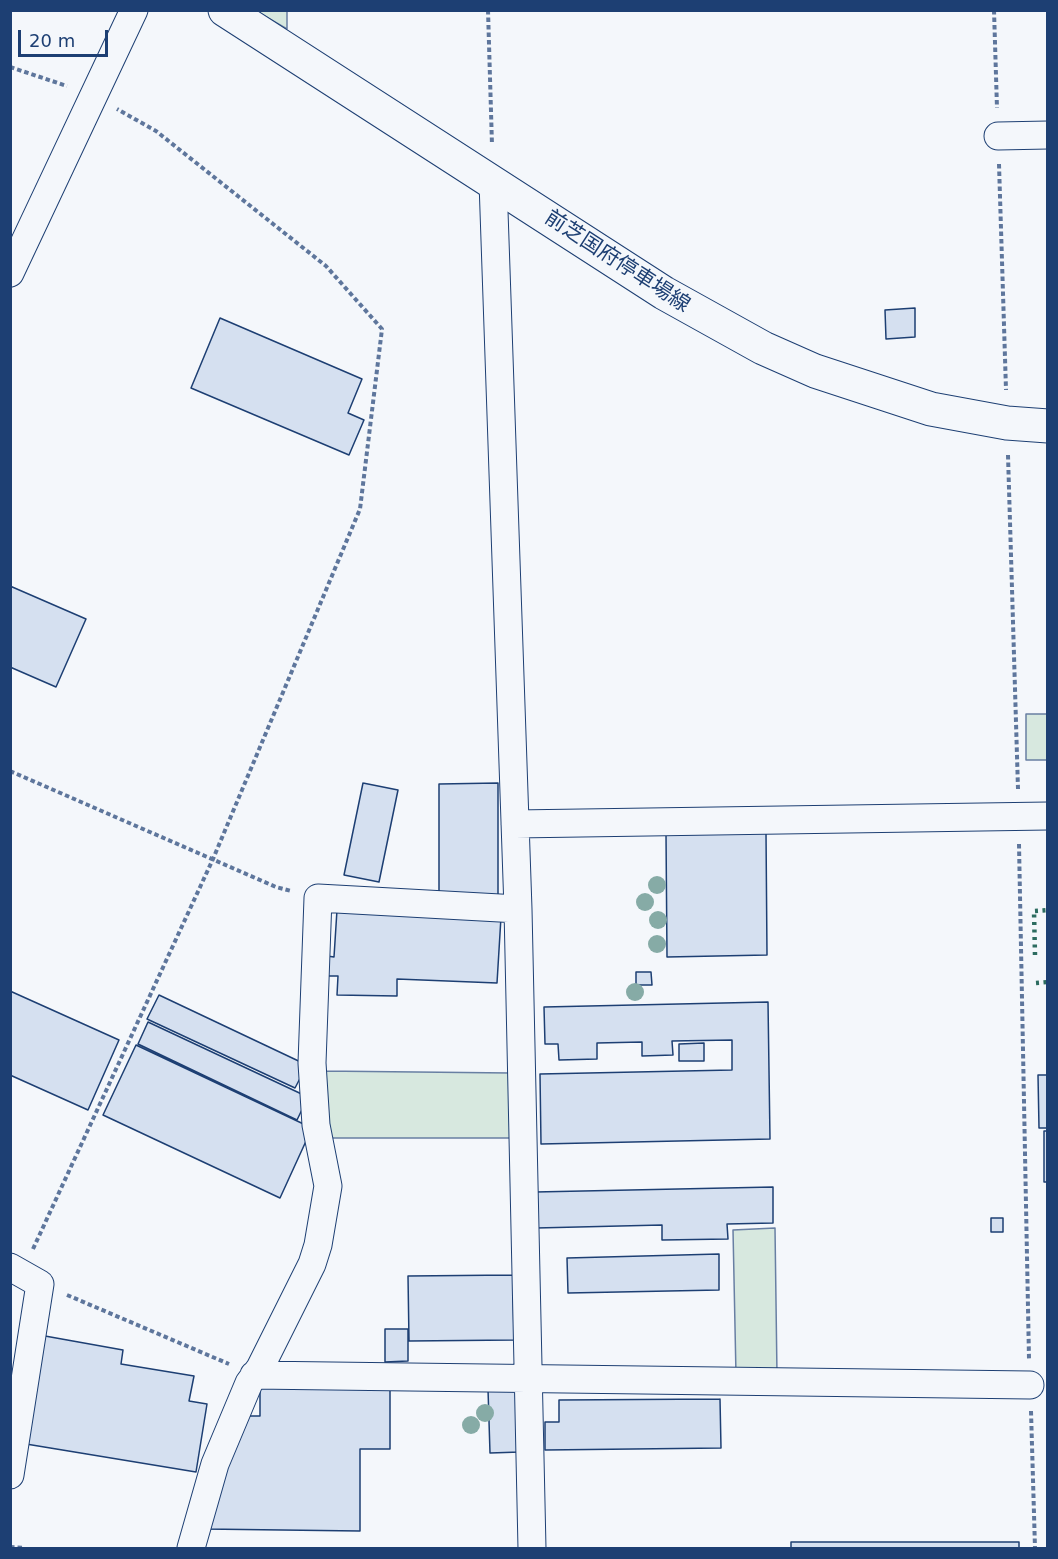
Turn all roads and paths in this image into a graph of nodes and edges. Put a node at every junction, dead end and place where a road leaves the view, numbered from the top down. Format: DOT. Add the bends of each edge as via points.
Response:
graph roads {
  1 [pos="134,10"];
  2 [pos="225,10"];
  3 [pos="488,10"];
  4 [pos="994,10"];
  5 [pos="10,67"];
  6 [pos="93,94"];
  7 [pos="1047,135"];
  8 [pos="998,136"];
  9 [pos="493,182"];
  10 [pos="10,273"];
  11 [pos="1007,423"];
  12 [pos="1047,426"];
  13 [pos="10,771"];
  14 [pos="1018,816"];
  15 [pos="1047,816"];
  16 [pos="515,824"];
  17 [pos="213,859"];
  18 [pos="318,898"];
  19 [pos="518,909"];
  20 [pos="25,1275"];
  21 [pos="254,1375"];
  22 [pos="527,1379"];
  23 [pos="1030,1385"];
  24 [pos="10,1475"];
  25 [pos="10,1547"];
  26 [pos="24,1548"];
  27 [pos="191,1548"];
  28 [pos="532,1548"];
  29 [pos="1035,1548"];
  1 -- 6 [label="street"];
  2 -- 9 [label="main road, 前芝国府停車場線"];
  3 -- 9 [label="path"];
  4 -- 8 [label="path"];
  5 -- 6 [label="path"];
  6 -- 10 [label="street"];
  6 -- 17 [label="path" via="156,131 326,266 382,329 360,509"];
  7 -- 8 [label="street"];
  8 -- 11 [label="path"];
  9 -- 11 [label="main road, 前芝国府停車場線" via="692,310 763,348 873,392 931,409"];
  9 -- 16 [label="street"];
  11 -- 12 [label="main road, 前芝国府停車場線"];
  11 -- 14 [label="path"];
  13 -- 17 [label="path"];
  14 -- 15 [label="street"];
  14 -- 16 [label="street"];
  14 -- 23 [label="path"];
  16 -- 19 [label="street"];
  17 -- 18 [label="path" via="276,887"];
  17 -- 20 [label="path" via="35,1242"];
  18 -- 19 [label="street"];
  18 -- 21 [label="street" via="312,1063 316,1125 328,1185 312,1264"];
  19 -- 22 [label="street"];
  20 -- 21 [label="path"];
  20 -- 24 [label="street"];
  21 -- 22 [label="street"];
  21 -- 27 [label="street" via="215,1464"];
  22 -- 23 [label="street"];
  22 -- 28 [label="street"];
  23 -- 29 [label="path"];
  25 -- 26 [label="path"];
}
